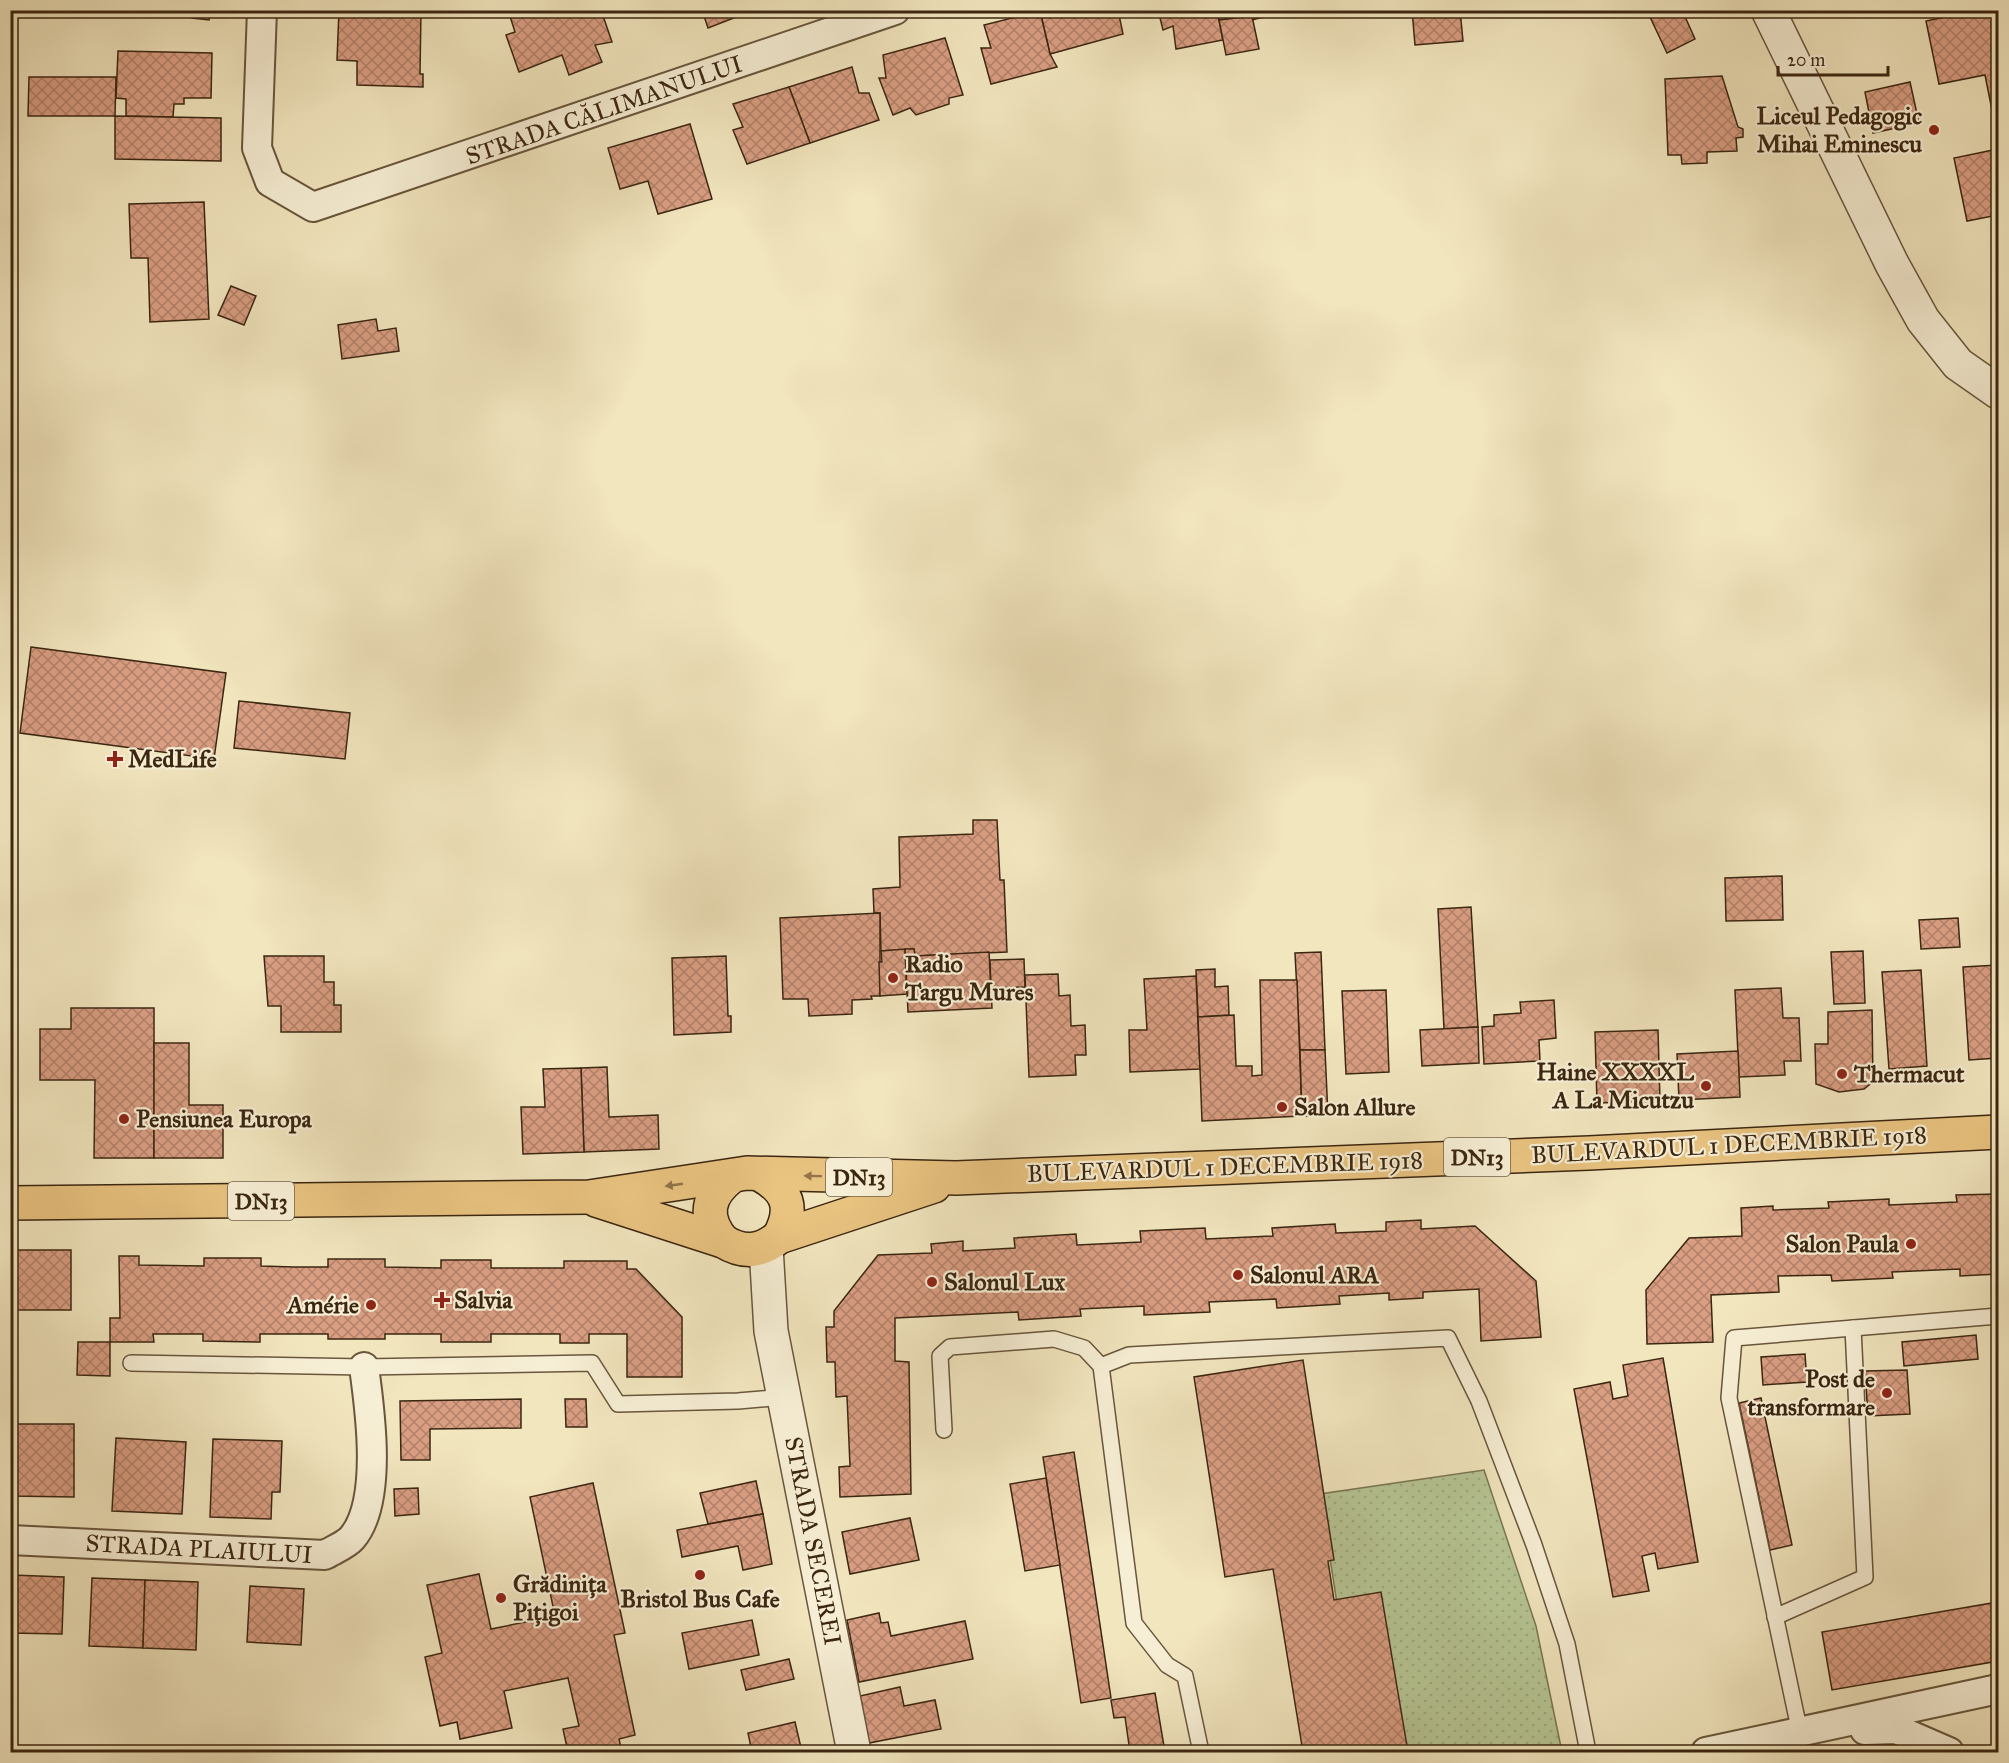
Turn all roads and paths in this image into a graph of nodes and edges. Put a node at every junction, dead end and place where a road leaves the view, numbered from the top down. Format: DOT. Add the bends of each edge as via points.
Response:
graph roads {
  1 [pos="262,10"];
  2 [pos="895,10"];
  3 [pos="1768,10"];
  4 [pos="1998,392"];
  5 [pos="1998,1132"];
  6 [pos="746,1176"];
  7 [pos="956,1178"];
  8 [pos="589,1197"];
  9 [pos="10,1203"];
  10 [pos="751,1244"];
  11 [pos="1998,1316"];
  12 [pos="1853,1328"];
  13 [pos="131,1364"];
  14 [pos="1101,1366"];
  15 [pos="364,1367"];
  16 [pos="784,1397"];
  17 [pos="944,1430"];
  18 [pos="10,1540"];
  19 [pos="1775,1617"];
  20 [pos="1998,1689"];
  21 [pos="1800,1733"];
  22 [pos="854,1752"];
  23 [pos="1201,1752"];
  24 [pos="1588,1752"];
  25 [pos="1706,1752"];
  26 [pos="1949,1752"];
  1 -- 2 [label="street, STRADA CĂLIMANULUI" via="257,147 270,182 313,207"];
  3 -- 4 [label="street" via="1923,320 1958,364"];
  5 -- 7 [label="main road, BULEVARDUL 1 DECEMBRIE 1918 / DN13"];
  7 -- 6 [label="main road, BULEVARDUL 1 DECEMBRIE 1918 / DN13, one-way"];
  6 -- 8 [label="main road, BULEVARDUL 1 DECEMBRIE 1918 / DN13, one-way"];
  6 -- 10 [label="main road" via="720,1186 710,1214 714,1230"];
  6 -- 10 [label="main road" via="775,1183 784,1194 788,1209 786,1224"];
  7 -- 10 [label="main road, BULEVARDUL 1 DECEMBRIE 1918 / DN13"];
  8 -- 9 [label="main road, BULEVARDUL 1 DECEMBRIE 1918 / DN13"];
  8 -- 10 [label="main road, BULEVARDUL 1 DECEMBRIE 1918 / DN13"];
  10 -- 16 [label="street, STRADA SECEREI"];
  11 -- 12 [label="lane"];
  12 -- 19 [label="lane" via="1865,1576"];
  12 -- 19 [label="lane" via="1734,1338 1729,1398"];
  13 -- 15 [label="lane"];
  14 -- 17 [label="lane" via="1084,1348 1054,1339 950,1347 940,1356"];
  14 -- 23 [label="lane" via="1134,1623 1167,1665 1185,1676"];
  14 -- 24 [label="lane" via="1129,1355 1448,1338 1479,1401 1538,1556 1567,1644"];
  15 -- 16 [label="lane" via="592,1363 618,1404"];
  15 -- 18 [label="street, STRADA PLAIULUI" via="373,1429 368,1503 352,1538 325,1555"];
  16 -- 22 [label="street, STRADA SECEREI"];
  19 -- 21 [label="lane"];
  20 -- 21 [label="street"];
  21 -- 25 [label="street"];
  21 -- 26 [label="street" via="1896,1729"];
}
